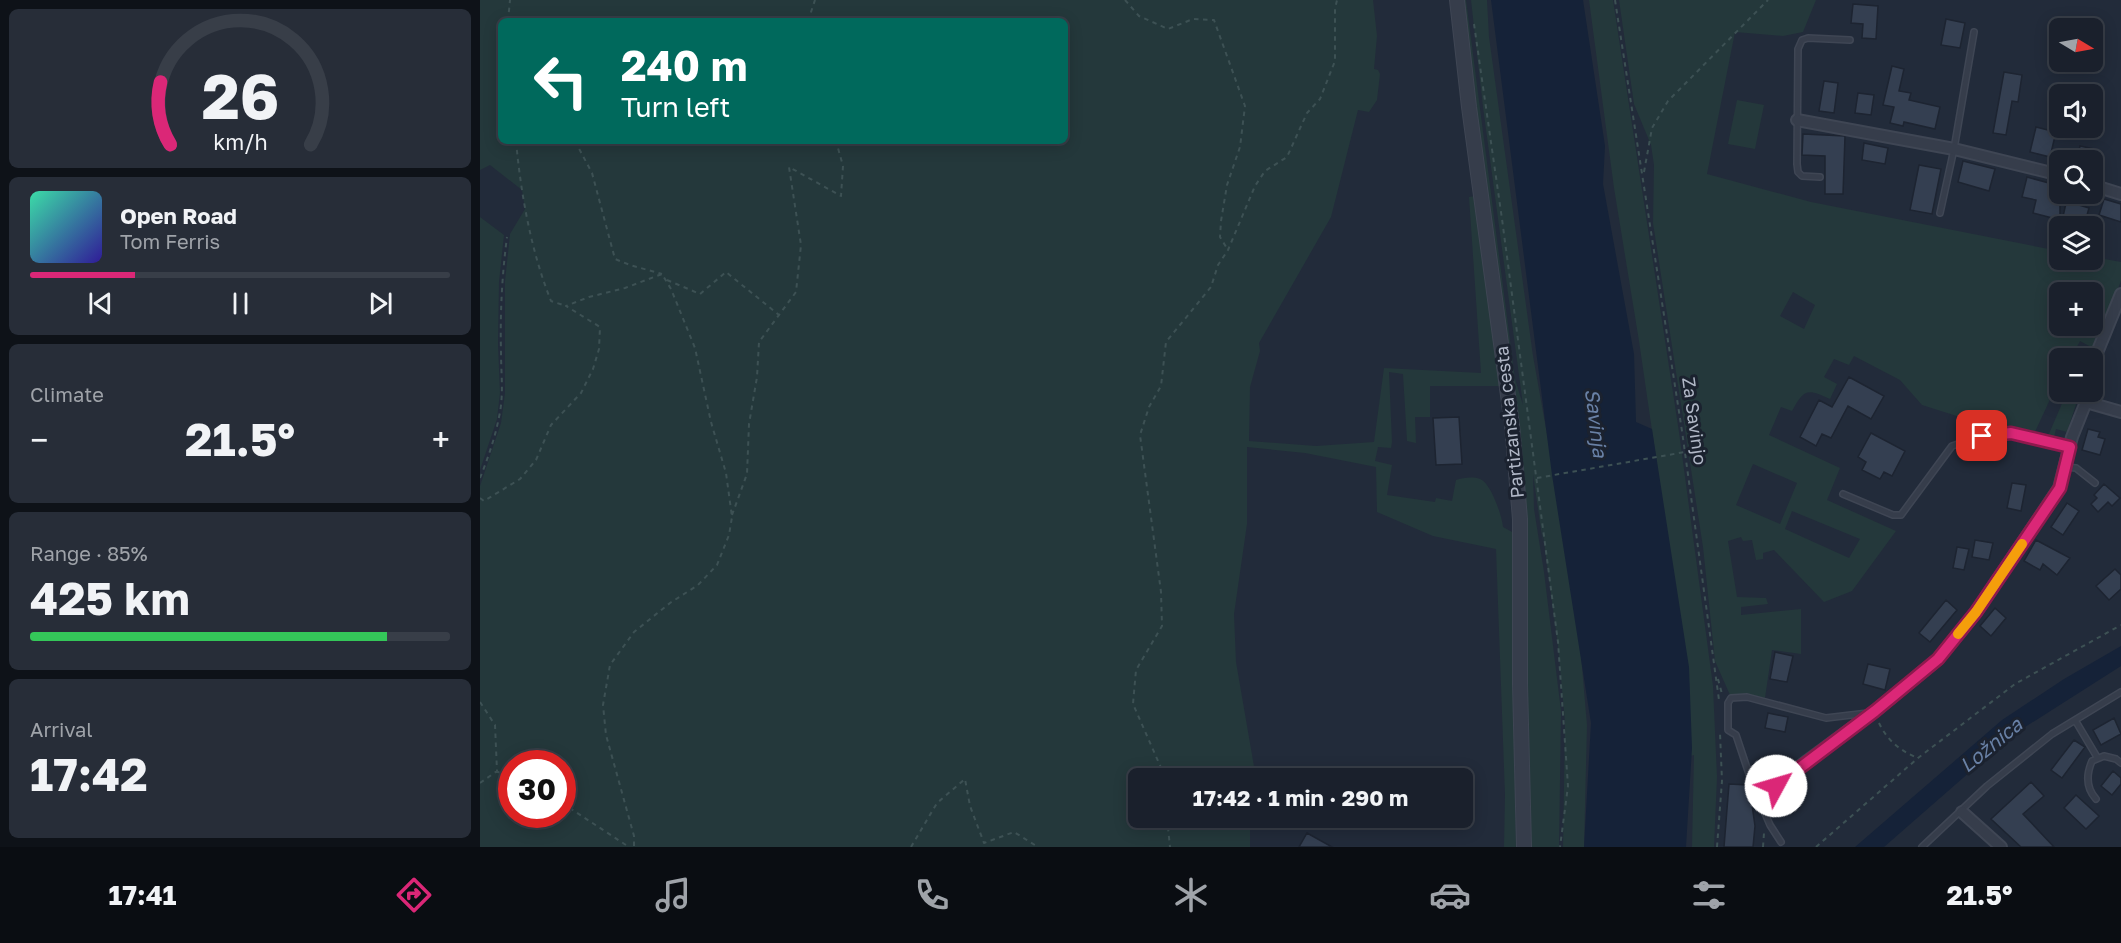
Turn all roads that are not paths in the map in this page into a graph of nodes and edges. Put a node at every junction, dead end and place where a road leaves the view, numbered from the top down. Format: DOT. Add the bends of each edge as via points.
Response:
graph roads {
  1 [pos="1457,0"];
  2 [pos="1974,32"];
  3 [pos="1850,40"];
  4 [pos="1797,120"];
  5 [pos="1954,149"];
  6 [pos="2049,172"];
  7 [pos="1820,177"];
  8 [pos="2103,188"];
  9 [pos="2121,194"];
  10 [pos="1940,213"];
  11 [pos="2121,294"];
  12 [pos="2118,309"];
  13 [pos="2100,348"];
  14 [pos="2084,402"];
  15 [pos="2098,402"];
  16 [pos="2121,412"];
  17 [pos="2070,447"];
  18 [pos="2066,467"];
  19 [pos="2095,483"];
  20 [pos="1843,494"];
  21 [pos="2121,692"];
  22 [pos="1875,711"];
  23 [pos="2075,720"];
  24 [pos="2097,758"];
  25 [pos="2121,763"];
  26 [pos="2096,799"];
  27 [pos="1759,800"];
  28 [pos="1962,812"];
  29 [pos="1781,842"];
  30 [pos="1524,847"];
  31 [pos="1922,847"];
  32 [pos="2001,847"];
  1 -- 30 [label="street, Partizanska cesta" via="1512,425 1520,519"];
  2 -- 5 [label="lane"];
  3 -- 4 [label="lane" via="1802,40"];
  4 -- 5 [label="street"];
  4 -- 7 [label="lane" via="1798,172 1802,176"];
  5 -- 6 [label="street"];
  5 -- 10 [label="lane"];
  8 -- 9 [label="street"];
  11 -- 12 [label="street"];
  12 -- 13 [label="street"];
  14 -- 17 [label="street"];
  15 -- 16 [label="street"];
  17 -- 18 [label="street"];
  17 -- 20 [label="lane" via="2011,433 1982,436 1952,446 1901,515"];
  18 -- 19 [label="lane" via="2076,468"];
  18 -- 22 [label="street" via="2060,488 1976,612 1938,659"];
  21 -- 23 [label="lane"];
  22 -- 27 [label="street"];
  22 -- 27 [label="lane" via="1826,717 1747,697 1731,698 1728,730 1736,735"];
  23 -- 24 [label="lane"];
  23 -- 28 [label="lane" via="1987,786"];
  24 -- 25 [label="lane" via="2111,757"];
  24 -- 26 [label="lane" via="2092,761 2088,780 2089,792"];
  27 -- 29 [label="lane"];
  28 -- 31 [label="lane"];
  28 -- 32 [label="street"];
}
